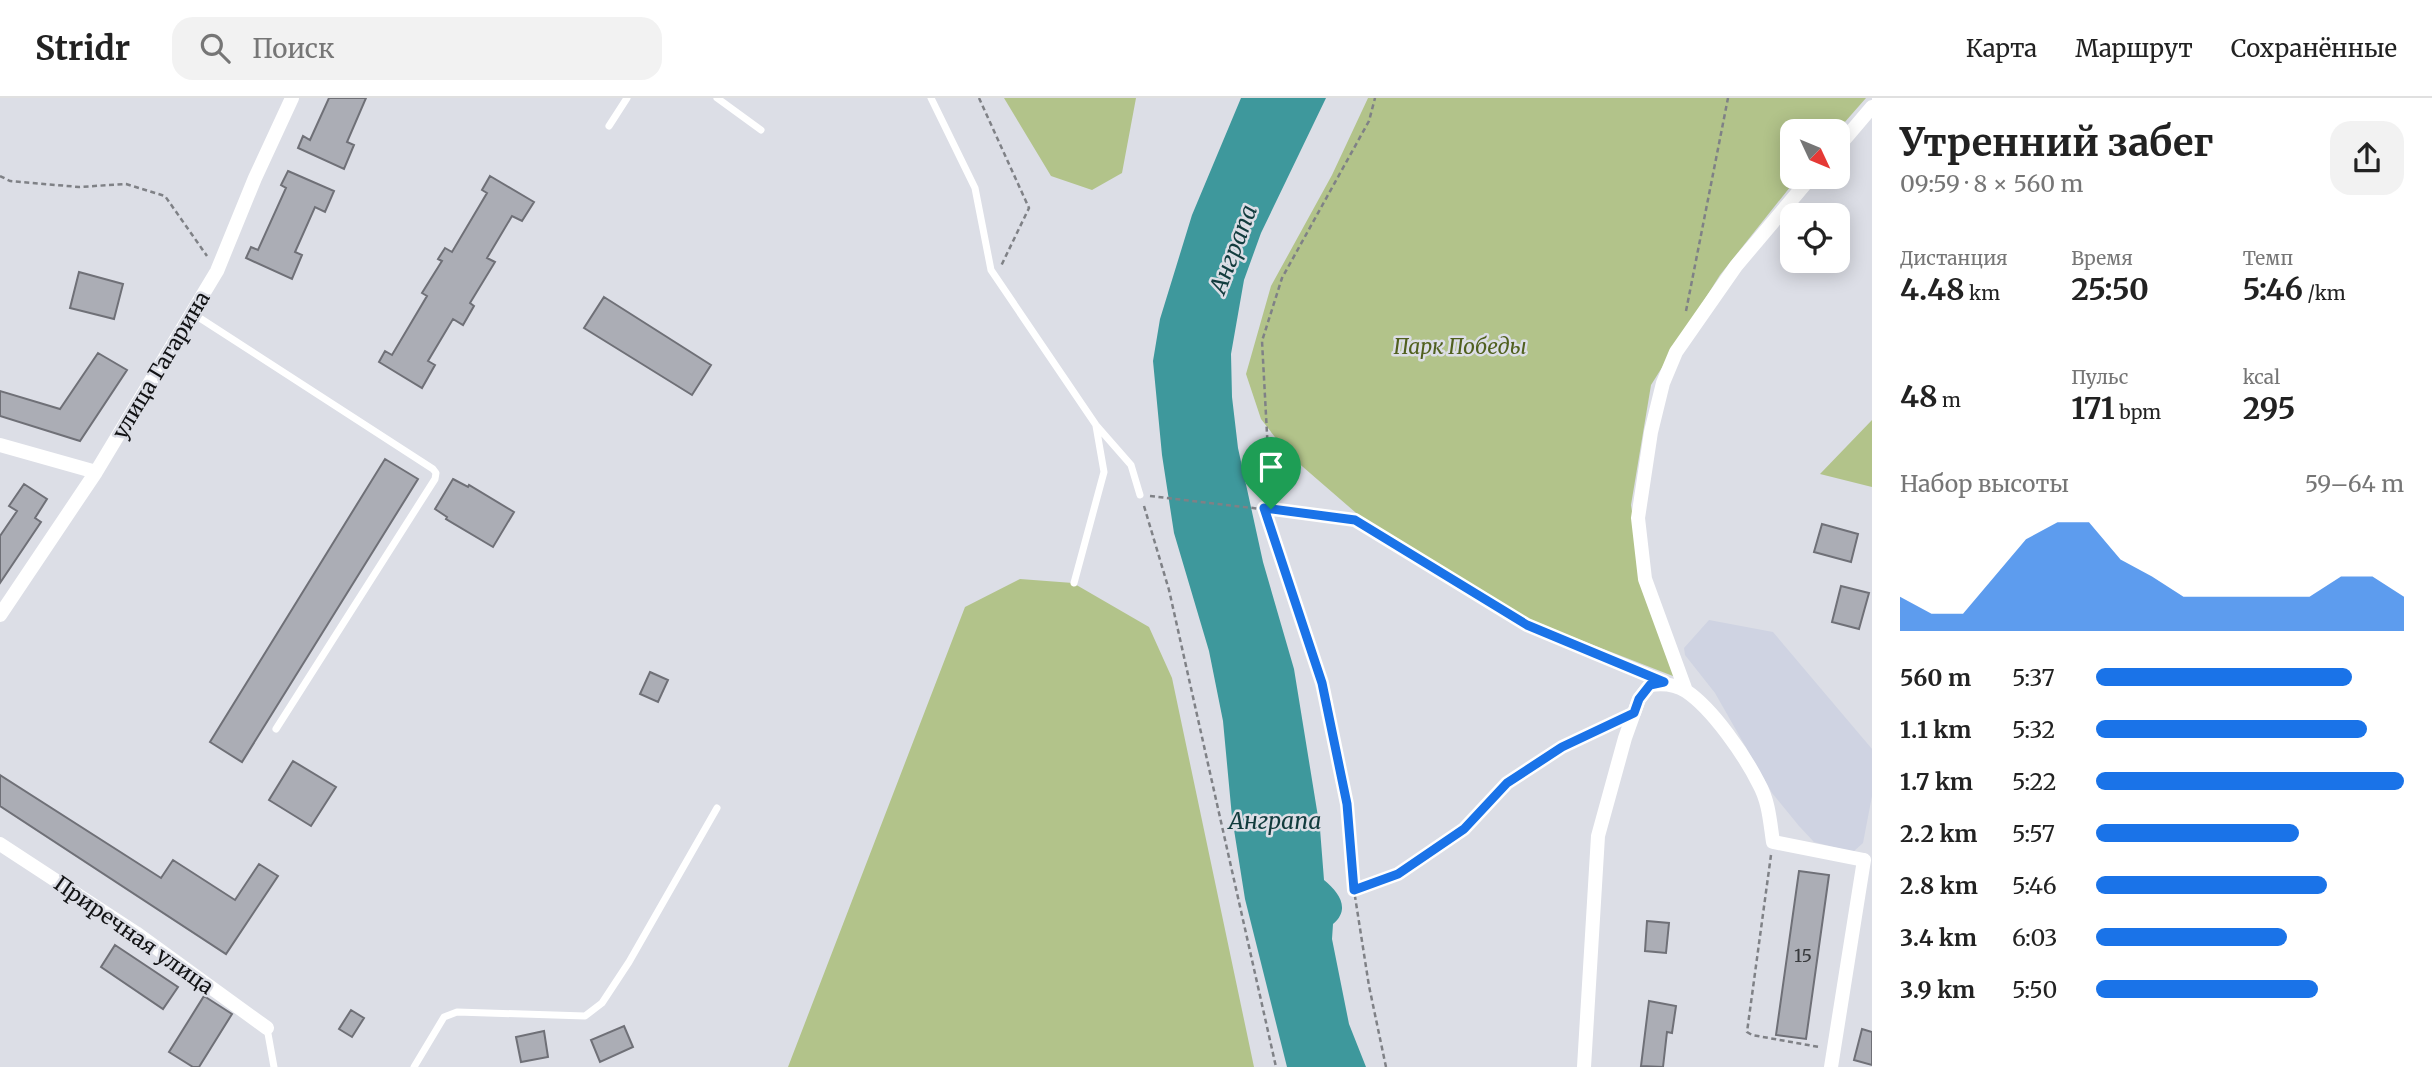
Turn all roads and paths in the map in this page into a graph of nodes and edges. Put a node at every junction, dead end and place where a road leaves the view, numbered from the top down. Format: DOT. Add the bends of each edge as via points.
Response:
graph roads {
  1 [pos="292,98"];
  2 [pos="627,98"];
  3 [pos="717,98"];
  4 [pos="931,98"];
  5 [pos="979,98"];
  6 [pos="1375,98"];
  7 [pos="1728,98"];
  8 [pos="1872,107"];
  9 [pos="609,126"];
  10 [pos="761,130"];
  11 [pos="1850,133"];
  12 [pos="0,176"];
  13 [pos="1801,189"];
  14 [pos="217,271"];
  15 [pos="996,277"];
  16 [pos="191,313"];
  17 [pos="1685,315"];
  18 [pos="1096,425"];
  19 [pos="1,448"];
  20 [pos="96,472"];
  21 [pos="1140,495"];
  22 [pos="1264,508"];
  23 [pos="1271,509"];
  24 [pos="1073,583"];
  25 [pos="0,615"];
  26 [pos="1664,682"];
  27 [pos="1686,691"];
  28 [pos="1634,713"];
  29 [pos="275,729"];
  30 [pos="717,808"];
  31 [pos="1773,842"];
  32 [pos="0,844"];
  33 [pos="1868,858"];
  34 [pos="1354,890"];
  35 [pos="267,1028"];
  36 [pos="1834,1049"];
  37 [pos="274,1067"];
  38 [pos="414,1067"];
  39 [pos="1276,1067"];
  40 [pos="1385,1067"];
  41 [pos="1584,1067"];
  42 [pos="1831,1067"];
  1 -- 14 [label="street, улица Гагарина"];
  2 -- 9 [label="lane"];
  3 -- 10 [label="lane"];
  4 -- 15 [label="lane" via="975,188"];
  5 -- 15 [label="path" via="1029,208"];
  6 -- 23 [label="path" via="1369,121 1282,278 1262,341"];
  7 -- 17 [label="path"];
  8 -- 11 [label="street"];
  12 -- 14 [label="path" via="10,181 79,187 126,184 165,196"];
  13 -- 27 [label="street" via="1737,266 1676,352 1651,432 1638,518 1645,579"];
  14 -- 16 [label="street, улица Гагарина"];
  15 -- 18 [label="lane"];
  16 -- 20 [label="street, улица Гагарина"];
  16 -- 29 [label="lane" via="436,473"];
  18 -- 21 [label="lane" via="1131,465"];
  18 -- 24 [label="lane" via="1104,472"];
  19 -- 20 [label="street"];
  20 -- 25 [label="street, улица Гагарина"];
  21 -- 22 [label="path"];
  21 -- 39 [label="path" via="1169,590"];
  22 -- 23 [label="path"];
  22 -- 34 [label="path" via="1322,683 1347,804"];
  23 -- 26 [label="path" via="1355,520 1527,625"];
  26 -- 27 [label="street"];
  26 -- 28 [label="street" via="1650,685"];
  27 -- 31 [label="street" via="1719,722 1760,785"];
  28 -- 34 [label="path" via="1562,747 1507,783 1464,829 1398,874"];
  28 -- 41 [label="street" via="1598,836"];
  30 -- 38 [label="lane" via="602,1003 585,1017 457,1012 444,1017"];
  31 -- 33 [label="street"];
  31 -- 36 [label="path" via="1747,1032"];
  32 -- 35 [label="street, Приречная улица" via="136,933"];
  33 -- 36 [label="street"];
  34 -- 40 [label="path"];
  35 -- 37 [label="lane"];
  36 -- 42 [label="street"];
}
